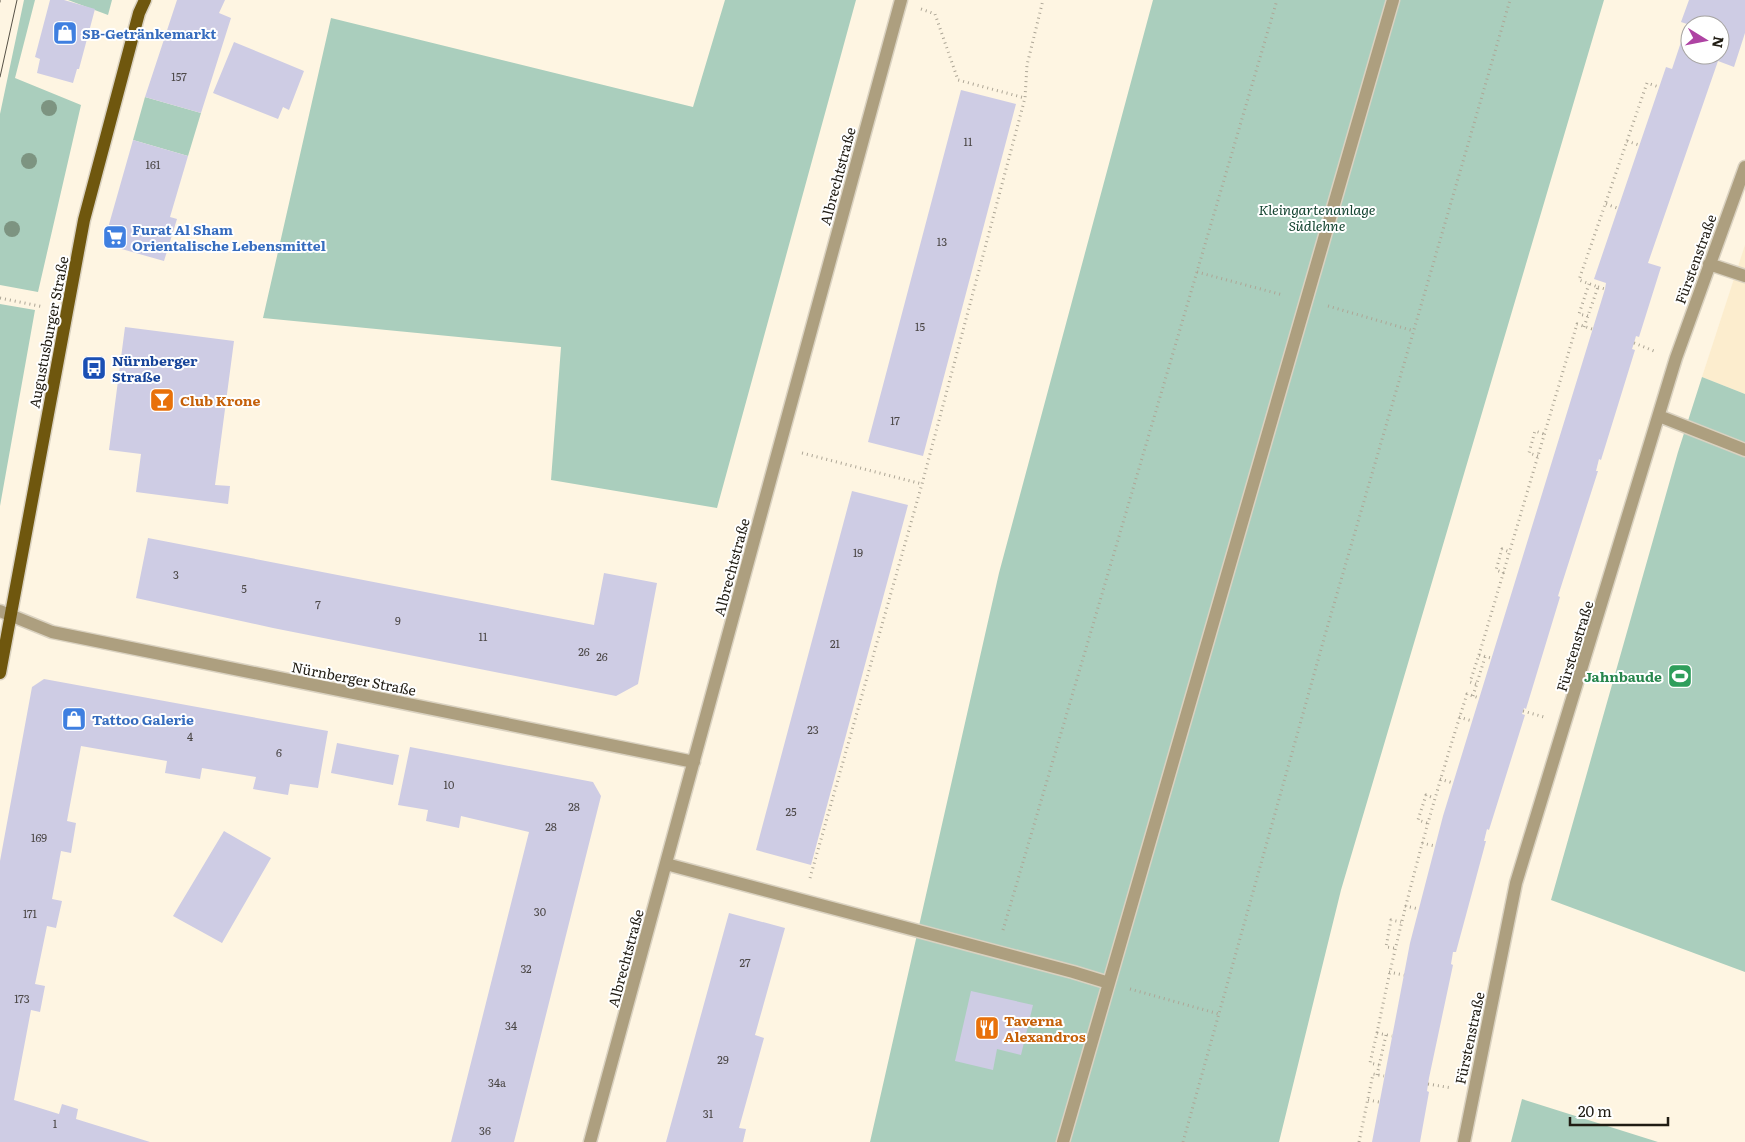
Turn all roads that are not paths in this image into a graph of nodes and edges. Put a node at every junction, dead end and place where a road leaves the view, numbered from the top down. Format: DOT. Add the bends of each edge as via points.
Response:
graph roads {
  1 [pos="145,0"];
  2 [pos="901,0"];
  3 [pos="1393,0"];
  4 [pos="1745,167"];
  5 [pos="1709,264"];
  6 [pos="1745,276"];
  7 [pos="1659,416"];
  8 [pos="1745,450"];
  9 [pos="5,613"];
  10 [pos="0,673"];
  11 [pos="694,762"];
  12 [pos="666,864"];
  13 [pos="1109,983"];
  14 [pos="590,1142"];
  15 [pos="1063,1142"];
  16 [pos="1464,1142"];
  1 -- 9 [label="main road, Augustusburger Straße" via="84,220"];
  2 -- 11 [label="street, Albrechtstraße"];
  3 -- 13 [label="street"];
  4 -- 5 [label="street, Fürstenstraße"];
  5 -- 6 [label="street"];
  5 -- 7 [label="street, Fürstenstraße"];
  7 -- 8 [label="street"];
  7 -- 16 [label="street, Fürstenstraße" via="1516,883"];
  9 -- 10 [label="main road, Augustusburger Straße"];
  9 -- 11 [label="street, Nürnberger Straße" via="52,632"];
  11 -- 12 [label="street, Albrechtstraße"];
  12 -- 13 [label="street"];
  12 -- 14 [label="street, Albrechtstraße"];
  13 -- 15 [label="street"];
}
